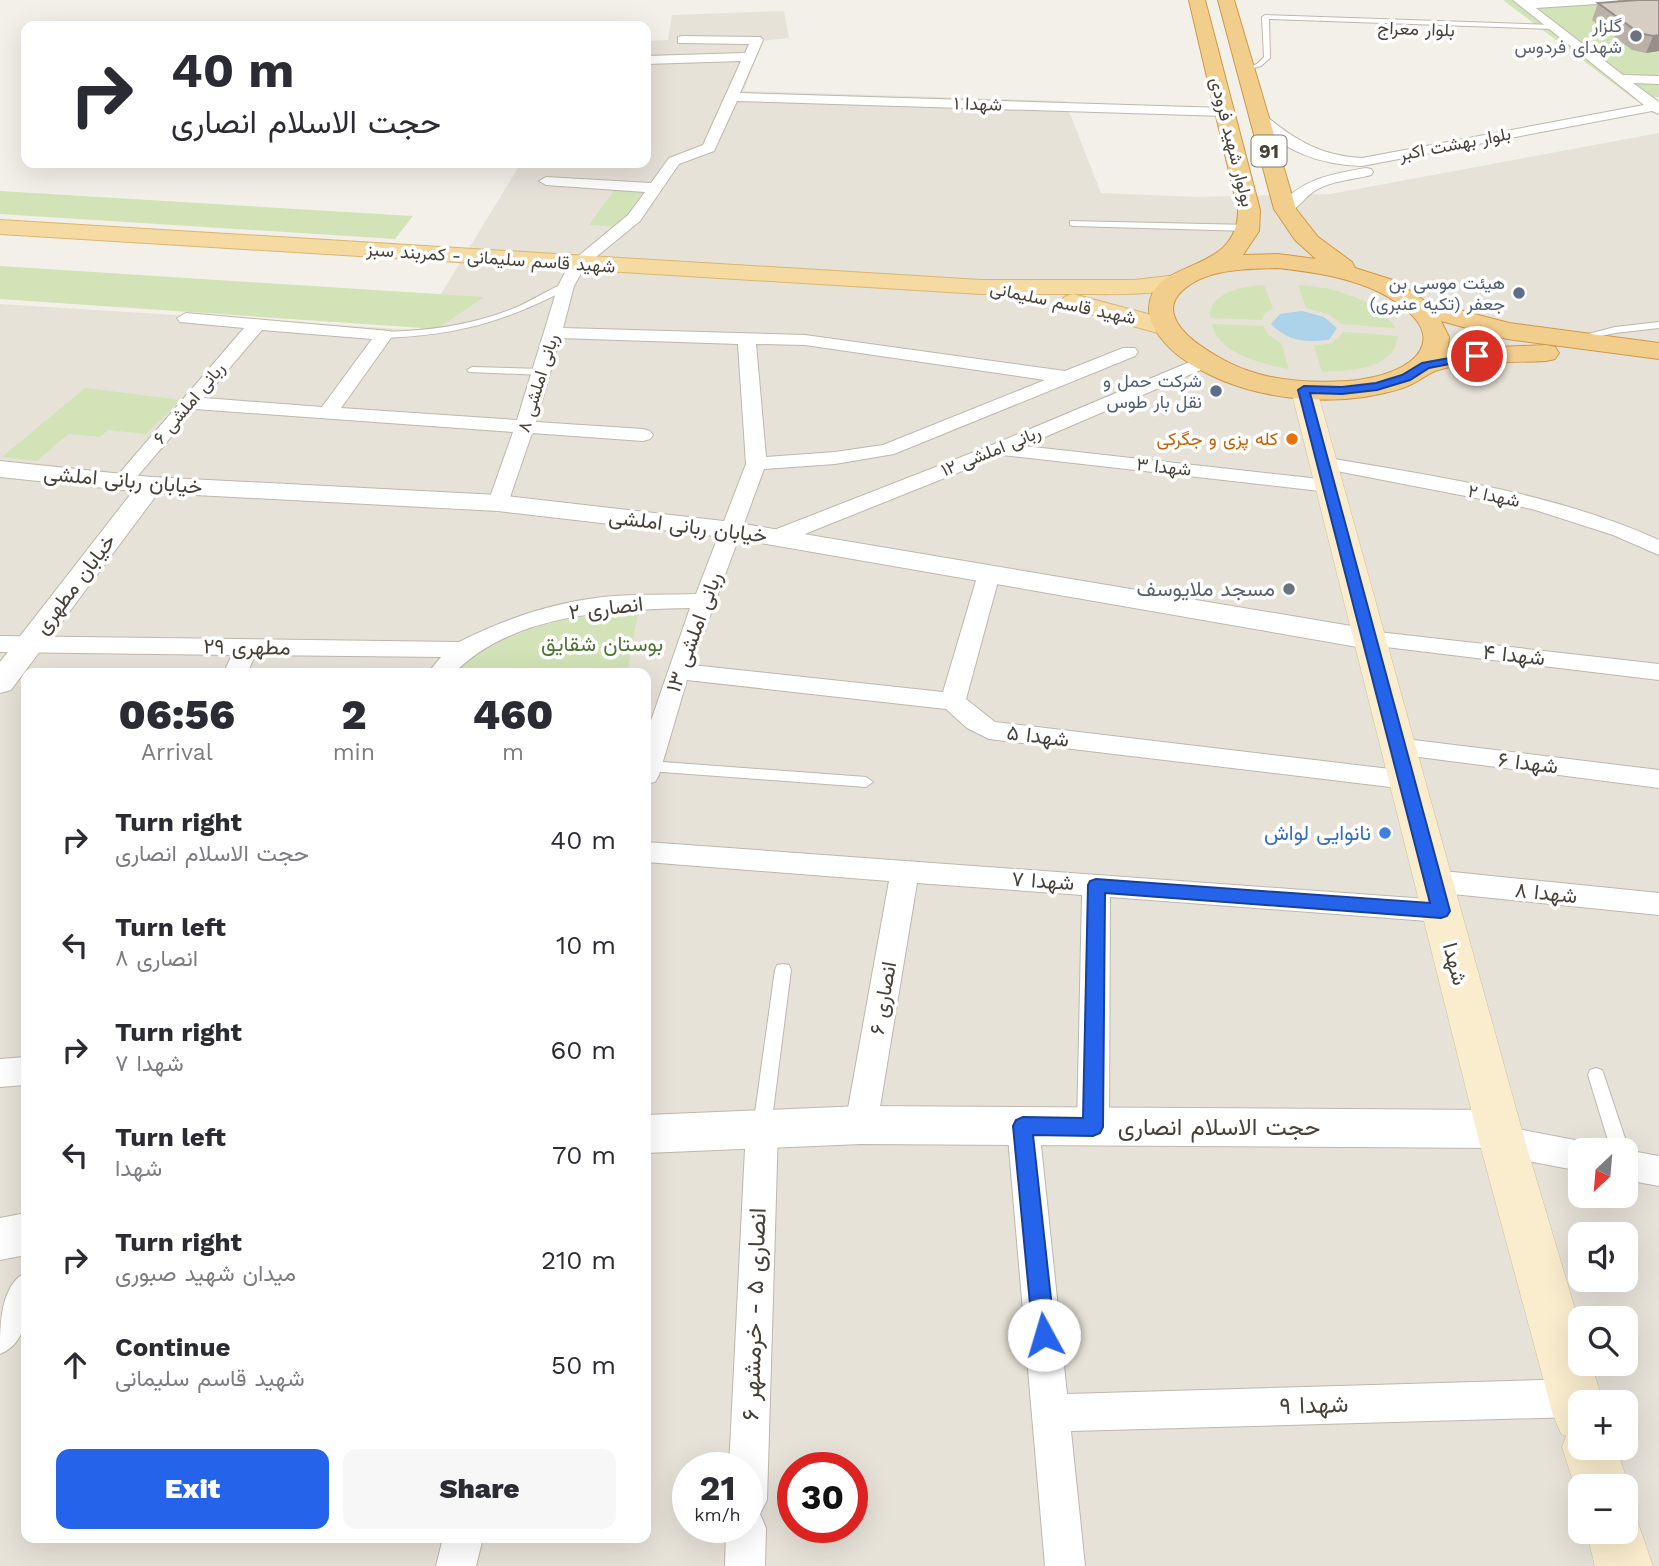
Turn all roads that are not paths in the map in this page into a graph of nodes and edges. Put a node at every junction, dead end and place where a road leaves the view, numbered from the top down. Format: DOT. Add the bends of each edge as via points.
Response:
graph roads {
  1 [pos="1197,0"];
  2 [pos="1226,0"];
  3 [pos="1613,0"];
  4 [pos="1522,2"];
  5 [pos="1266,20"];
  6 [pos="1559,31"];
  7 [pos="682,40"];
  8 [pos="751,57"];
  9 [pos="651,60"];
  10 [pos="1246,70"];
  11 [pos="1620,79"];
  12 [pos="1659,80"];
  13 [pos="733,97"];
  14 [pos="1658,110"];
  15 [pos="1224,112"];
  16 [pos="1261,119"];
  17 [pos="547,181"];
  18 [pos="655,188"];
  19 [pos="1285,209"];
  20 [pos="1073,223"];
  21 [pos="0,227"];
  22 [pos="1250,228"];
  23 [pos="578,263"];
  24 [pos="1209,268"];
  25 [pos="1353,274"];
  26 [pos="1178,282"];
  27 [pos="566,286"];
  28 [pos="981,287"];
  29 [pos="1416,306"];
  30 [pos="186,318"];
  31 [pos="257,324"];
  32 [pos="1659,325"];
  33 [pos="1165,327"];
  34 [pos="554,333"];
  35 [pos="384,335"];
  36 [pos="747,339"];
  37 [pos="1571,340"];
  38 [pos="1653,350"];
  39 [pos="1129,352"];
  40 [pos="1204,362"];
  41 [pos="1426,365"];
  42 [pos="472,370"];
  43 [pos="542,372"];
  44 [pos="1066,377"];
  45 [pos="1304,390"];
  46 [pos="189,403"];
  47 [pos="328,412"];
  48 [pos="525,426"];
  49 [pos="643,435"];
  50 [pos="999,449"];
  51 [pos="756,464"];
  52 [pos="0,469"];
  53 [pos="1326,474"];
  54 [pos="122,482"];
  55 [pos="151,485"];
  56 [pos="498,503"];
  57 [pos="732,530"];
  58 [pos="777,537"];
  59 [pos="1659,548"];
  60 [pos="989,574"];
  61 [pos="705,601"];
  62 [pos="1369,639"];
  63 [pos="31,643"];
  64 [pos="0,645"];
  65 [pos="247,647"];
  66 [pos="463,650"];
  67 [pos="238,668"];
  68 [pos="445,668"];
  69 [pos="678,671"];
  70 [pos="1659,672"];
  71 [pos="0,683"];
  72 [pos="953,701"];
  73 [pos="651,758"];
  74 [pos="1402,763"];
  75 [pos="651,771"];
  76 [pos="1659,779"];
  77 [pos="866,782"];
  78 [pos="651,852"];
  79 [pos="905,871"];
  80 [pos="1096,885"];
  81 [pos="1437,896"];
  82 [pos="1659,904"];
  83 [pos="783,970"];
  84 [pos="21,1071"];
  85 [pos="0,1073"];
  86 [pos="1596,1075"];
  87 [pos="862,1125"];
  88 [pos="1023,1126"];
  89 [pos="1093,1127"];
  90 [pos="761,1129"];
  91 [pos="651,1134"];
  92 [pos="1500,1135"];
  93 [pos="1616,1138"];
  94 [pos="1568,1153"];
  95 [pos="1638,1167"];
  96 [pos="1659,1171"];
  97 [pos="21,1235"];
  98 [pos="0,1239"];
  99 [pos="21,1299"];
  100 [pos="0,1336"];
  101 [pos="1573,1390"];
  102 [pos="1052,1413"];
  103 [pos="1568,1420"];
  104 [pos="749,1452"];
  105 [pos="462,1543"];
  106 [pos="746,1543"];
  107 [pos="1617,1544"];
  108 [pos="456,1566"];
  109 [pos="745,1566"];
  110 [pos="1065,1566"];
  111 [pos="1623,1566"];
  1 -- 15 [label="highway, بولوار شهید فرودی / 91"];
  2 -- 10 [label="highway, بولوار شهید فرودی / 91"];
  3 -- 4 [label="street"];
  4 -- 6 [label="street"];
  5 -- 6 [label="lane, بلوار معراج"];
  5 -- 6 [label="lane, بلوار معراج"];
  5 -- 10 [label="lane" via="1267,58"];
  6 -- 11 [label="street"];
  7 -- 8 [label="street" via="757,40"];
  8 -- 9 [label="street"];
  8 -- 13 [label="street"];
  10 -- 16 [label="highway, بولوار شهید فرودی / 91"];
  11 -- 12 [label="street"];
  11 -- 14 [label="street"];
  13 -- 15 [label="street, شهدا ۱"];
  13 -- 18 [label="street" via="709,148 674,161"];
  14 -- 16 [label="street, بلوار بهشت اکبر" via="1362,162 1329,160 1304,152"];
  14 -- 19 [label="street, بلوار بهشت اکبر" via="1325,180 1304,189"];
  15 -- 22 [label="highway, بولوار شهید فرودی / 91"];
  16 -- 19 [label="highway, بولوار شهید فرودی / 91"];
  17 -- 18 [label="street"];
  18 -- 23 [label="street" via="634,218"];
  19 -- 25 [label="highway, بولوار شهید فرودی / 91" via="1308,243"];
  20 -- 22 [label="lane"];
  21 -- 23 [label="main road, شهید قاسم سلیمانی - کمربند سبز"];
  22 -- 24 [label="highway, بولوار شهید فرودی / 91" via="1247,239"];
  23 -- 27 [label="street, ربانی املشی ۸"];
  23 -- 28 [label="main road, شهید قاسم سلیمانی - کمربند سبز"];
  24 -- 25 [label="highway, 91" via="1278,261"];
  24 -- 26 [label="highway, 91"];
  25 -- 29 [label="highway, 91"];
  26 -- 28 [label="main road, شهید قاسم سلیمانی" via="1134,287"];
  26 -- 33 [label="highway" via="1164,295 1160,311"];
  27 -- 34 [label="street, ربانی املشی ۸"];
  27 -- 35 [label="lane" via="482,324 444,332"];
  28 -- 33 [label="main road, شهید قاسم سلیمانی" via="1065,300"];
  29 -- 37 [label="highway, 91" via="1507,331"];
  29 -- 41 [label="highway, 91" via="1437,336 1436,351"];
  30 -- 31 [label="street"];
  31 -- 35 [label="street"];
  31 -- 46 [label="street, ربانی املشی ۶"];
  32 -- 37 [label="lane"];
  33 -- 40 [label="highway, 91" via="1179,345"];
  34 -- 36 [label="street"];
  34 -- 43 [label="street, ربانی املشی ۸"];
  35 -- 47 [label="street"];
  36 -- 44 [label="street" via="805,340"];
  36 -- 51 [label="street"];
  37 -- 38 [label="highway, 91"];
  38 -- 41 [label="highway, 91" via="1530,352"];
  39 -- 44 [label="street"];
  40 -- 45 [label="highway, 91" via="1256,381"];
  40 -- 50 [label="street, ربانی املشی ۱۲"];
  41 -- 45 [label="highway, 91" via="1406,378 1377,387"];
  42 -- 43 [label="lane"];
  43 -- 48 [label="street, ربانی املشی ۸"];
  44 -- 51 [label="street" via="887,450"];
  45 -- 53 [label="main road, شهدا"];
  46 -- 47 [label="street"];
  46 -- 54 [label="street, ربانی املشی ۶"];
  47 -- 48 [label="street"];
  48 -- 49 [label="street"];
  48 -- 56 [label="street, ربانی املشی ۸"];
  50 -- 53 [label="street, شهدا ۳"];
  50 -- 58 [label="street, ربانی املشی ۱۲"];
  51 -- 57 [label="street, ربانی املشی ۱۳"];
  52 -- 54 [label="street, خیابان ربانی املشی"];
  53 -- 59 [label="street, شهدا ۲" via="1549,508 1624,530"];
  53 -- 62 [label="main road, شهدا"];
  54 -- 55 [label="street, خیابان ربانی املشی"];
  55 -- 56 [label="street, خیابان ربانی املشی"];
  55 -- 63 [label="street, خیابان مطهری"];
  56 -- 57 [label="street, خیابان ربانی املشی"];
  57 -- 58 [label="street, خیابان ربانی املشی"];
  57 -- 61 [label="street, ربانی املشی ۱۳"];
  58 -- 60 [label="street, خیابان ربانی املشی"];
  60 -- 62 [label="street, خیابان ربانی املشی"];
  60 -- 72 [label="street"];
  61 -- 66 [label="street, انصاری ۲" via="612,603 551,615 498,632"];
  61 -- 69 [label="street, ربانی املشی ۱۳"];
  62 -- 70 [label="street, شهدا ۴"];
  62 -- 74 [label="main road, شهدا"];
  63 -- 64 [label="street, مطهری ۲۹"];
  63 -- 65 [label="street, مطهری ۲۹"];
  63 -- 71 [label="street, خیابان مطهری"];
  65 -- 66 [label="street, مطهری ۲۹"];
  65 -- 67 [label="street"];
  66 -- 68 [label="street, انصاری ۲"];
  69 -- 72 [label="street"];
  69 -- 73 [label="street, ربانی املشی ۱۳"];
  72 -- 74 [label="street, شهدا ۵" via="989,730"];
  74 -- 76 [label="street, شهدا ۶"];
  74 -- 81 [label="main road, شهدا"];
  75 -- 77 [label="lane"];
  78 -- 79 [label="street, شهدا ۷"];
  79 -- 80 [label="street, شهدا ۷"];
  79 -- 87 [label="street, انصاری ۶"];
  80 -- 81 [label="street, شهدا ۷"];
  80 -- 89 [label="street"];
  81 -- 82 [label="street, شهدا ۸"];
  81 -- 92 [label="main road, شهدا"];
  83 -- 90 [label="lane"];
  84 -- 85 [label="street"];
  86 -- 93 [label="lane"];
  87 -- 88 [label="street, حجت الاسلام انصاری"];
  87 -- 90 [label="street, حجت الاسلام انصاری"];
  88 -- 89 [label="street, حجت الاسلام انصاری"];
  88 -- 102 [label="street"];
  89 -- 92 [label="street, حجت الاسلام انصاری"];
  90 -- 91 [label="street, حجت الاسلام انصاری"];
  90 -- 104 [label="street, انصاری ۵ - خرمشهر ۶"];
  92 -- 94 [label="street"];
  92 -- 101 [label="main road, شهدا"];
  95 -- 96 [label="street"];
  97 -- 98 [label="street"];
  99 -- 100 [label="street"];
  102 -- 103 [label="street, شهدا ۹"];
  102 -- 110 [label="street"];
  105 -- 108 [label="street"];
  106 -- 109 [label="street"];
  107 -- 111 [label="main road"];
}
